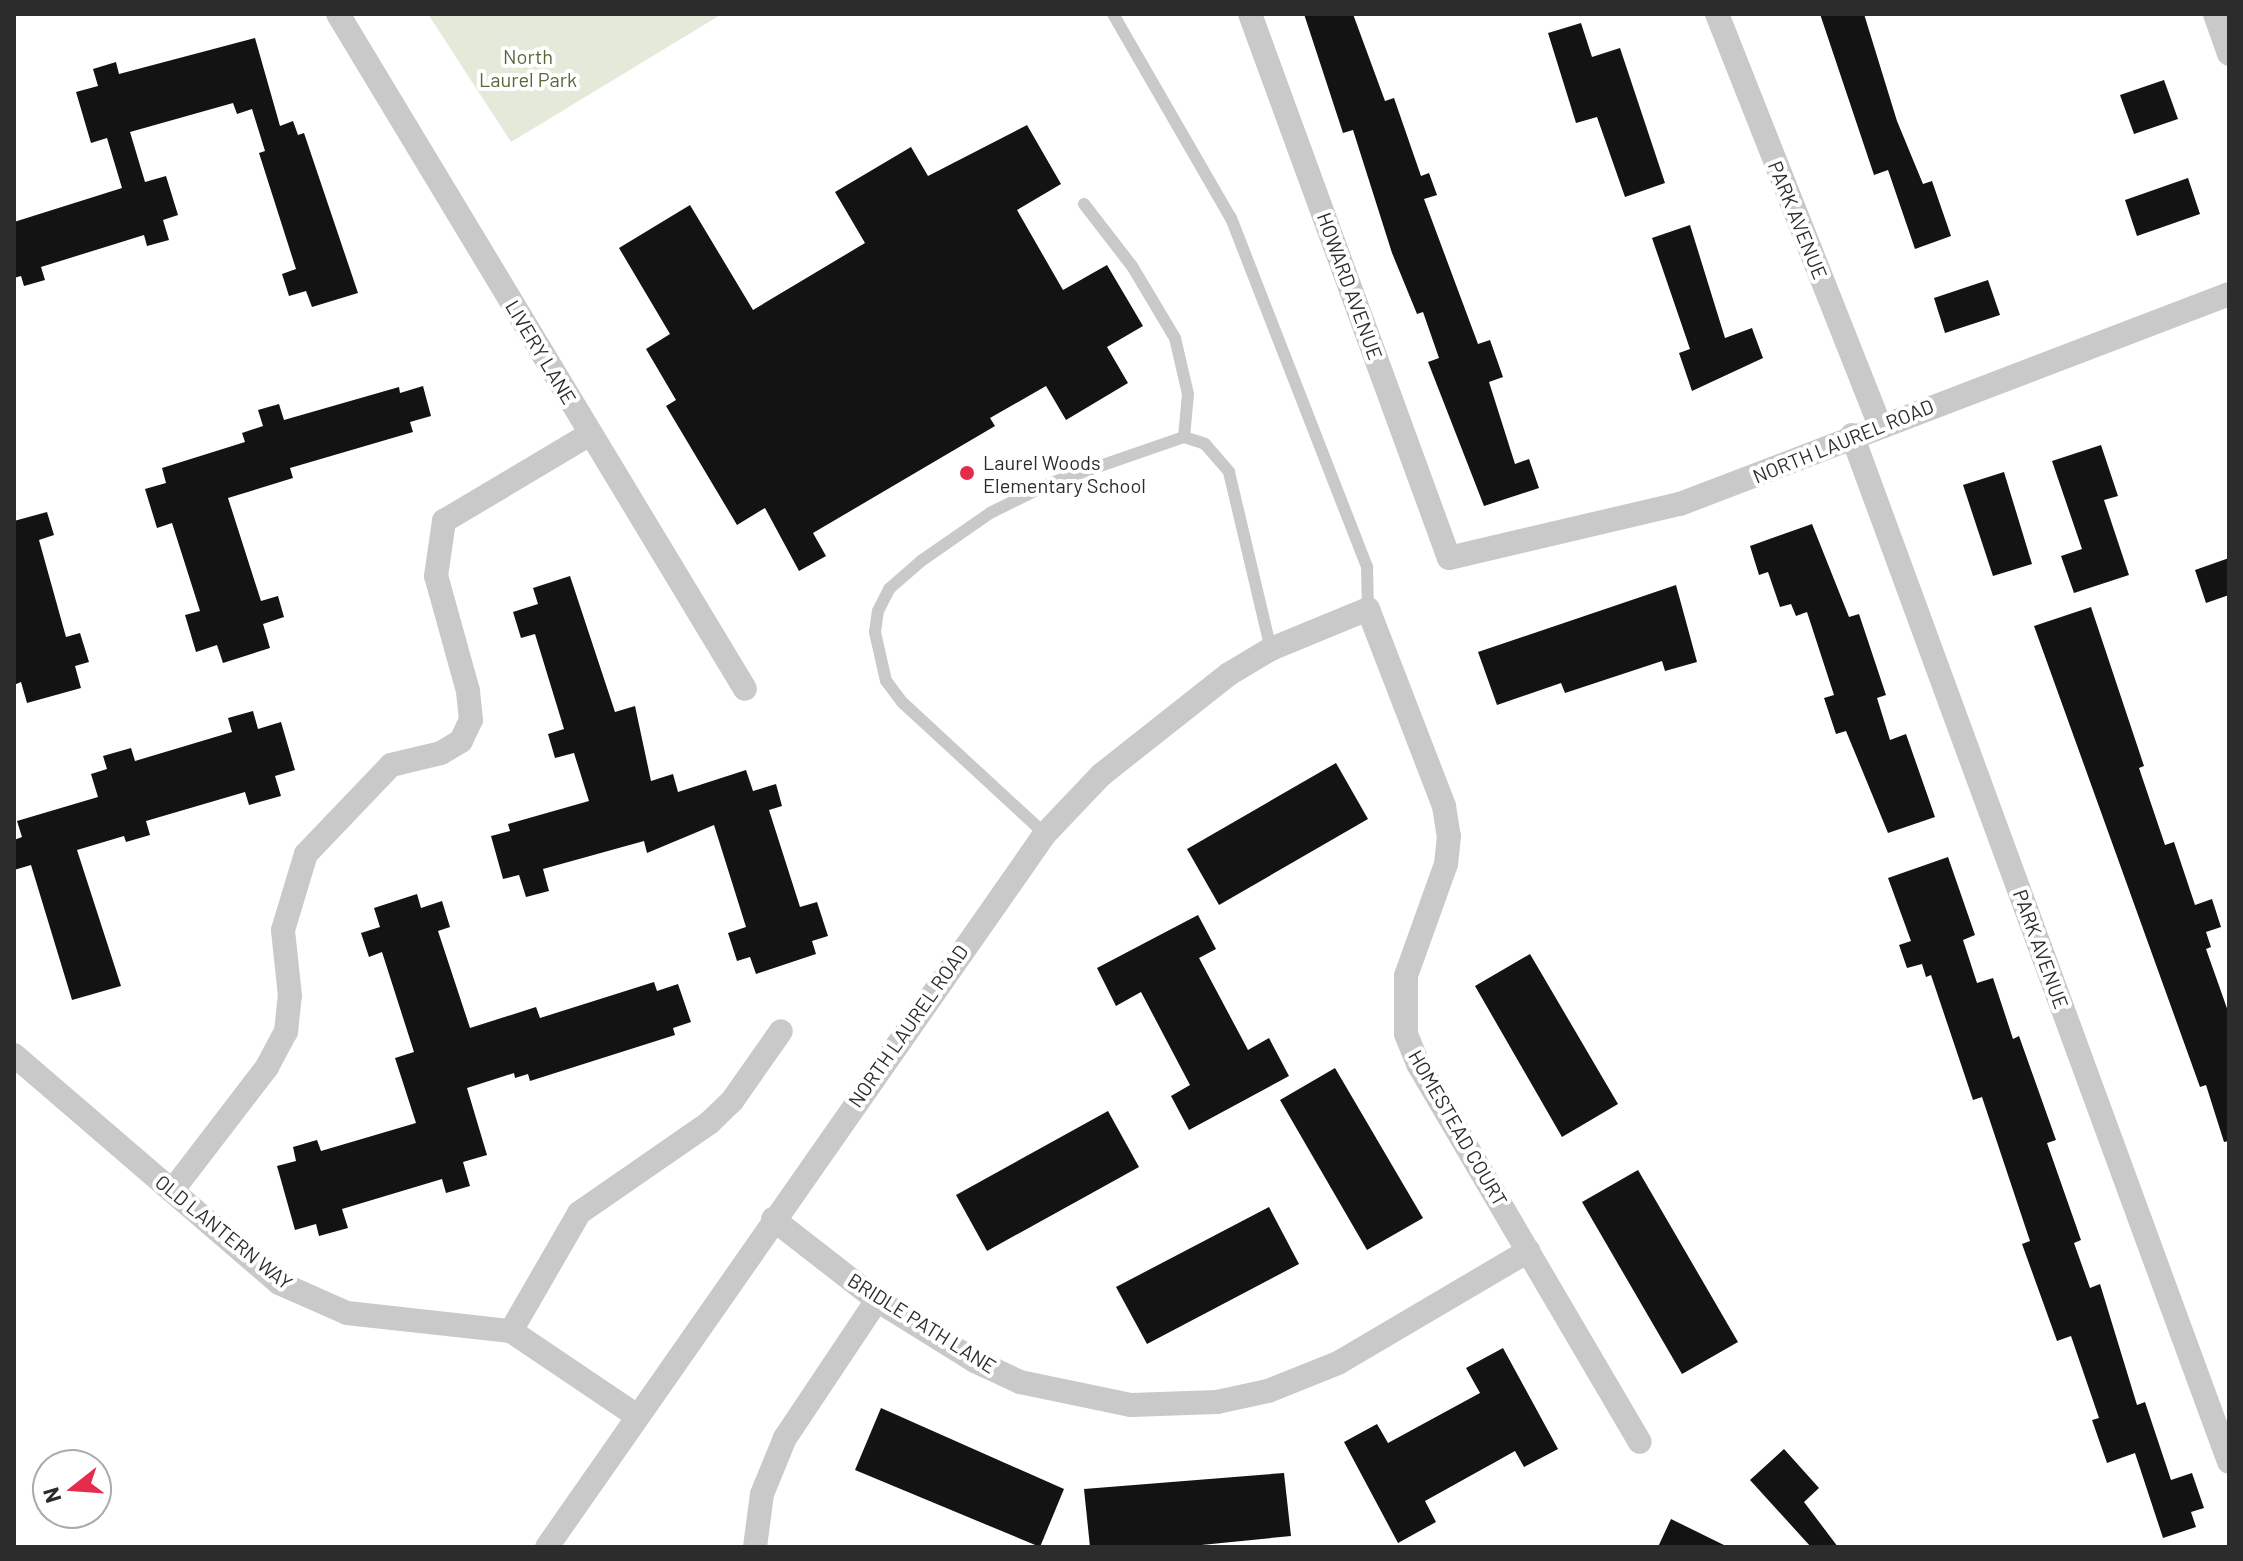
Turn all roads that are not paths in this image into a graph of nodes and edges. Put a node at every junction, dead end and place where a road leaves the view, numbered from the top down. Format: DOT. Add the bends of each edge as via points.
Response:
graph roads {
  1 [pos="338,14"];
  2 [pos="1113,14"];
  3 [pos="1250,14"];
  4 [pos="1717,14"];
  5 [pos="2215,14"];
  6 [pos="2229,54"];
  7 [pos="1084,204"];
  8 [pos="2229,294"];
  9 [pos="1880,425"];
  10 [pos="590,434"];
  11 [pos="1852,435"];
  12 [pos="1184,437"];
  13 [pos="1449,558"];
  14 [pos="1368,609"];
  15 [pos="1271,649"];
  16 [pos="745,689"];
  17 [pos="1045,834"];
  18 [pos="781,1031"];
  19 [pos="14,1055"];
  20 [pos="172,1191"];
  21 [pos="773,1219"];
  22 [pos="1528,1251"];
  23 [pos="877,1300"];
  24 [pos="511,1331"];
  25 [pos="637,1416"];
  26 [pos="1640,1442"];
  27 [pos="2229,1462"];
  28 [pos="547,1547"];
  29 [pos="755,1547"];
  1 -- 10 [label="street, LIVERY LANE"];
  2 -- 14 [label="lane" via="1231,218 1367,567"];
  3 -- 13 [label="street, HOWARD AVENUE"];
  4 -- 9 [label="street, PARK AVENUE"];
  5 -- 6 [label="street"];
  7 -- 12 [label="lane" via="1132,266 1175,338 1188,394"];
  8 -- 9 [label="street, NORTH LAUREL ROAD"];
  9 -- 11 [label="street, NORTH LAUREL ROAD"];
  10 -- 16 [label="street, LIVERY LANE"];
  10 -- 20 [label="street" via="444,521 436,576 471,720 461,741 441,753 391,765 306,854 283,930 290,996 286,1032 267,1067"];
  11 -- 13 [label="street, NORTH LAUREL ROAD" via="1680,504"];
  11 -- 27 [label="street, PARK AVENUE"];
  12 -- 15 [label="lane" via="1205,444 1229,472"];
  12 -- 17 [label="lane" via="1115,457 990,513 889,589 878,611 878,658 902,702"];
  14 -- 15 [label="street, NORTH LAUREL ROAD"];
  14 -- 22 [label="street, HOMESTEAD COURT" via="1444,806 1449,836 1446,864 1406,976 1406,1034 1418,1064"];
  15 -- 17 [label="street, NORTH LAUREL ROAD" via="1170,717 1101,775"];
  17 -- 21 [label="street, NORTH LAUREL ROAD"];
  18 -- 24 [label="street" via="732,1101 709,1123 579,1213"];
  19 -- 20 [label="street, OLD LANTERN WAY"];
  20 -- 24 [label="street, OLD LANTERN WAY" via="279,1283 314,1301 347,1313"];
  21 -- 23 [label="street, BRIDLE PATH LANE"];
  21 -- 25 [label="street, NORTH LAUREL ROAD"];
  22 -- 23 [label="street, BRIDLE PATH LANE" via="1338,1363 1268,1391 1189,1405 1131,1405 1020,1382 975,1361"];
  22 -- 26 [label="street, HOMESTEAD COURT"];
  23 -- 29 [label="street" via="785,1438 762,1494"];
  24 -- 25 [label="street, OLD LANTERN WAY"];
  25 -- 28 [label="street, NORTH LAUREL ROAD"];
}
